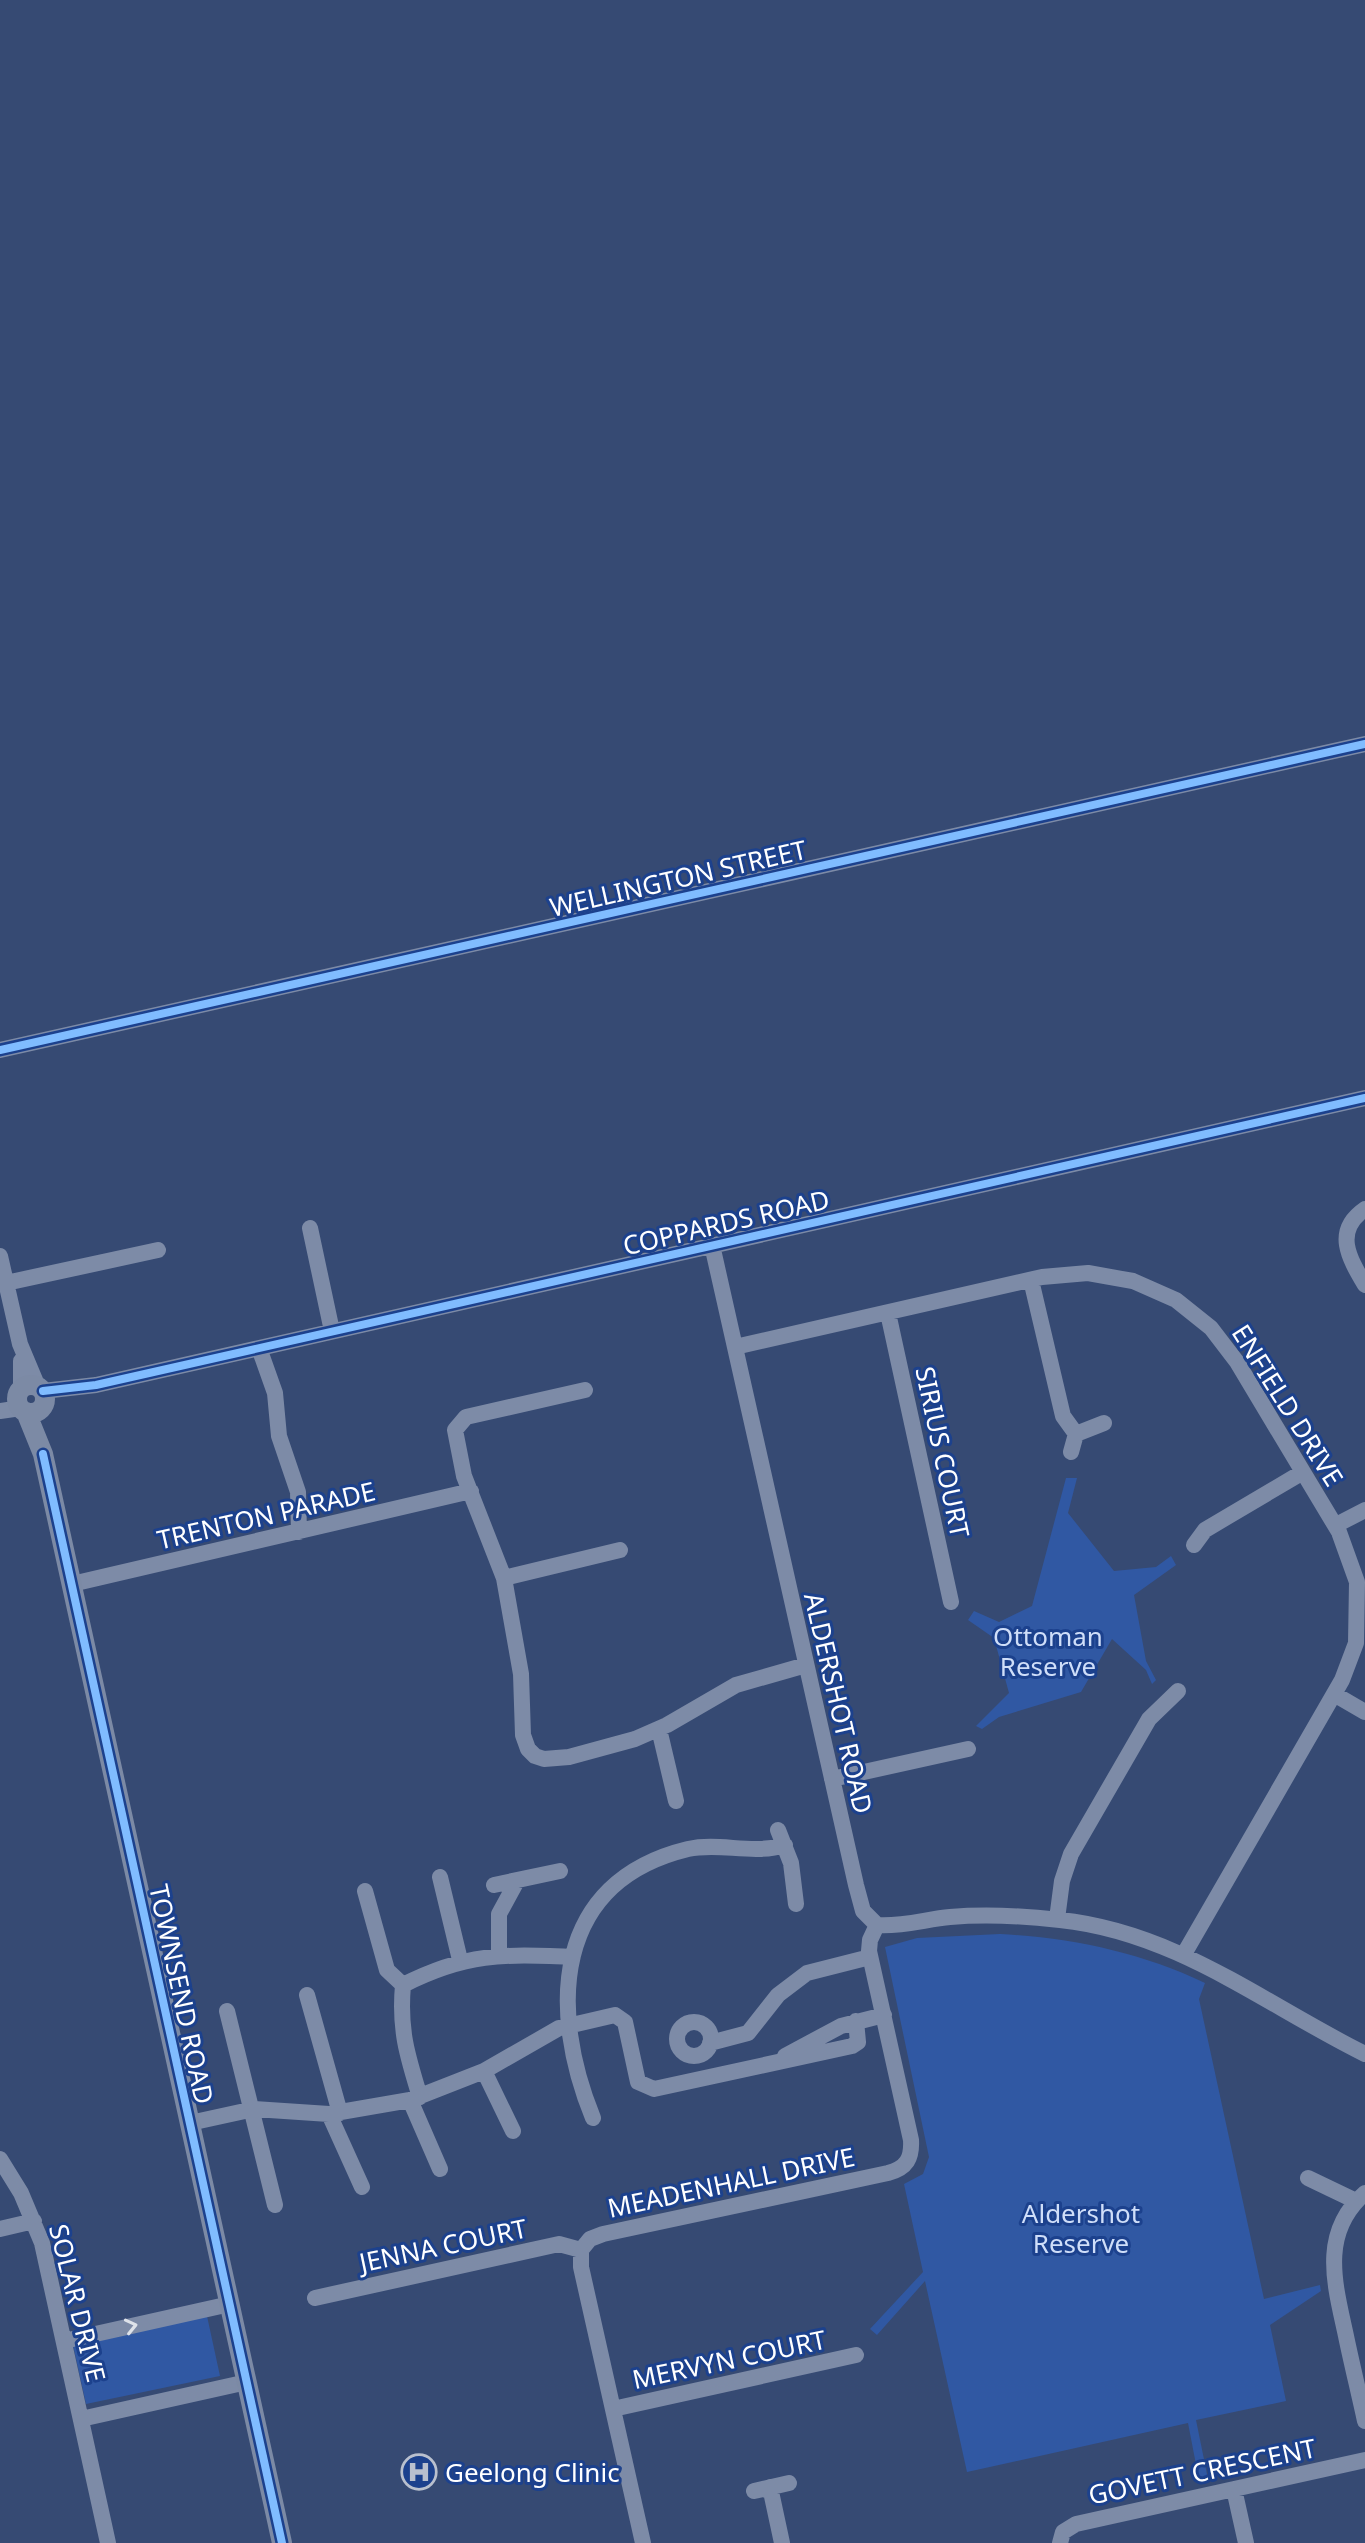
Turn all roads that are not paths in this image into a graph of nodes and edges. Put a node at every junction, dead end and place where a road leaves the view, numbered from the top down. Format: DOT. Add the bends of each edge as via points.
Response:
graph roads {
  1 [pos="1365,744"];
  2 [pos="0,1050"];
  3 [pos="1365,1098"];
  4 [pos="1365,1209"];
  5 [pos="310,1228"];
  6 [pos="712,1245"];
  7 [pos="158,1250"];
  8 [pos="0,1256"];
  9 [pos="1031,1280"];
  10 [pos="6,1283"];
  11 [pos="1365,1285"];
  12 [pos="888,1313"];
  13 [pos="332,1331"];
  14 [pos="735,1347"];
  15 [pos="259,1348"];
  16 [pos="585,1390"];
  17 [pos="28,1400"];
  18 [pos="0,1411"];
  19 [pos="1104,1423"];
  20 [pos="1076,1434"];
  21 [pos="1071,1452"];
  22 [pos="1303,1472"];
  23 [pos="471,1491"];
  24 [pos="1365,1510"];
  25 [pos="1336,1525"];
  26 [pos="299,1532"];
  27 [pos="1194,1545"];
  28 [pos="620,1550"];
  29 [pos="504,1578"];
  30 [pos="72,1584"];
  31 [pos="951,1602"];
  32 [pos="806,1665"];
  33 [pos="1178,1691"];
  34 [pos="1334,1694"];
  35 [pos="1365,1712"];
  36 [pos="659,1729"];
  37 [pos="968,1749"];
  38 [pos="832,1779"];
  39 [pos="676,1801"];
  40 [pos="560,1871"];
  41 [pos="440,1877"];
  42 [pos="517,1881"];
  43 [pos="494,1885"];
  44 [pos="365,1891"];
  45 [pos="796,1904"];
  46 [pos="1057,1919"];
  47 [pos="877,1925"];
  48 [pos="1184,1954"];
  49 [pos="499,1956"];
  50 [pos="571,1957"];
  51 [pos="870,1957"];
  52 [pos="460,1960"];
  53 [pos="403,1985"];
  54 [pos="307,1995"];
  55 [pos="227,2011"];
  56 [pos="884,2015"];
  57 [pos="568,2024"];
  58 [pos="710,2043"];
  59 [pos="1365,2054"];
  60 [pos="484,2071"];
  61 [pos="415,2099"];
  62 [pos="254,2109"];
  63 [pos="335,2114"];
  64 [pos="593,2118"];
  65 [pos="190,2123"];
  66 [pos="513,2131"];
  67 [pos="0,2159"];
  68 [pos="440,2169"];
  69 [pos="1308,2178"];
  70 [pos="362,2187"];
  71 [pos="1360,2197"];
  72 [pos="275,2205"];
  73 [pos="34,2221"];
  74 [pos="0,2229"];
  75 [pos="581,2250"];
  76 [pos="315,2298"];
  77 [pos="230,2304"];
  78 [pos="64,2341"];
  79 [pos="856,2355"];
  80 [pos="247,2382"];
  81 [pos="613,2409"];
  82 [pos="81,2419"];
  83 [pos="1365,2421"];
  84 [pos="1365,2460"];
  85 [pos="789,2483"];
  86 [pos="1234,2489"];
  87 [pos="105,2542"];
  88 [pos="282,2543"];
  89 [pos="643,2543"];
  90 [pos="782,2543"];
  91 [pos="1060,2543"];
  92 [pos="1246,2543"];
  1 -- 2 [label="street, WELLINGTON STREET"];
  3 -- 6 [label="street, COPPARDS ROAD"];
  4 -- 11 [label="street" via="1352,1219 1345,1239"];
  5 -- 13 [label="street"];
  6 -- 13 [label="street, COPPARDS ROAD"];
  6 -- 14 [label="street, ALDERSHOT ROAD"];
  7 -- 10 [label="street"];
  8 -- 10 [label="street, TOWNSEND ROAD"];
  9 -- 12 [label="street, ENFIELD DRIVE"];
  9 -- 20 [label="street" via="1063,1416"];
  9 -- 22 [label="street, ENFIELD DRIVE" via="1088,1273 1133,1281 1176,1300 1225,1343"];
  10 -- 17 [label="street, TOWNSEND ROAD"];
  12 -- 14 [label="street, ENFIELD DRIVE"];
  12 -- 31 [label="street, SIRIUS COURT"];
  13 -- 15 [label="street, COPPARDS ROAD"];
  14 -- 32 [label="street, ALDERSHOT ROAD"];
  15 -- 17 [label="street, COPPARDS ROAD"];
  15 -- 26 [label="street" via="298,1492"];
  16 -- 23 [label="street" via="458,1422 454,1437"];
  17 -- 18 [label="street, COPPARDS ROAD"];
  17 -- 30 [label="main road, TOWNSEND ROAD"];
  19 -- 20 [label="street"];
  20 -- 21 [label="street"];
  22 -- 25 [label="street, ENFIELD DRIVE"];
  22 -- 27 [label="street" via="1205,1530"];
  23 -- 26 [label="street, TRENTON PARADE"];
  23 -- 29 [label="street"];
  24 -- 25 [label="street"];
  25 -- 34 [label="street, ENFIELD DRIVE" via="1353,1564 1359,1611 1352,1654"];
  26 -- 30 [label="street, TRENTON PARADE"];
  28 -- 29 [label="street"];
  29 -- 36 [label="street" via="519,1654 528,1749 544,1759 569,1757"];
  30 -- 65 [label="main road, TOWNSEND ROAD"];
  32 -- 36 [label="street" via="736,1685"];
  32 -- 38 [label="street, ALDERSHOT ROAD"];
  33 -- 46 [label="street" via="1149,1719 1071,1854"];
  34 -- 35 [label="street"];
  34 -- 48 [label="street, ENFIELD DRIVE"];
  36 -- 39 [label="street"];
  37 -- 38 [label="street"];
  38 -- 47 [label="street, ALDERSHOT ROAD" via="860,1900"];
  40 -- 42 [label="street"];
  41 -- 52 [label="street"];
  42 -- 43 [label="street"];
  42 -- 49 [label="street" via="499,1914"];
  44 -- 53 [label="street" via="387,1970"];
  45 -- 50 [label="street" via="782,1838 758,1851 692,1848 639,1867 621,1880 592,1911"];
  46 -- 47 [label="street" via="955,1916"];
  46 -- 48 [label="street"];
  47 -- 51 [label="street"];
  48 -- 59 [label="street"];
  49 -- 50 [label="street"];
  49 -- 52 [label="street"];
  50 -- 57 [label="street"];
  51 -- 56 [label="street"];
  51 -- 58 [label="street" via="807,1973 778,1995 748,2033"];
  52 -- 53 [label="street"];
  53 -- 61 [label="street" via="400,2021"];
  54 -- 63 [label="street"];
  55 -- 62 [label="street"];
  56 -- 57 [label="street" via="856,2021 855,2045 813,2048 647,2089 638,2082 620,2018"];
  56 -- 75 [label="street, MEADENHALL DRIVE" via="911,2140 906,2164 888,2173 603,2234"];
  57 -- 60 [label="street"];
  57 -- 64 [label="street" via="575,2067"];
  60 -- 61 [label="street"];
  60 -- 66 [label="street"];
  61 -- 63 [label="street"];
  61 -- 68 [label="street"];
  62 -- 63 [label="street"];
  62 -- 65 [label="street"];
  62 -- 72 [label="street"];
  63 -- 70 [label="street"];
  65 -- 77 [label="main road, TOWNSEND ROAD"];
  67 -- 73 [label="street, SOLAR DRIVE"];
  69 -- 71 [label="street"];
  71 -- 83 [label="street" via="1338,2229 1332,2268"];
  73 -- 74 [label="street"];
  73 -- 78 [label="street, SOLAR DRIVE"];
  75 -- 76 [label="street, JENNA COURT" via="559,2244"];
  75 -- 81 [label="street"];
  78 -- 77 [label="street, one-way"];
  77 -- 80 [label="main road, TOWNSEND ROAD"];
  78 -- 82 [label="street, SOLAR DRIVE"];
  79 -- 81 [label="street, MERVYN COURT"];
  80 -- 82 [label="street"];
  80 -- 88 [label="main road, TOWNSEND ROAD"];
  81 -- 89 [label="street"];
  82 -- 87 [label="street, SOLAR DRIVE"];
  84 -- 86 [label="street, GOVETT CRESCENT"];
  85 -- 90 [label="street" via="762,2489"];
  86 -- 91 [label="street, GOVETT CRESCENT" via="1076,2524 1063,2532"];
  86 -- 92 [label="street"];
}
